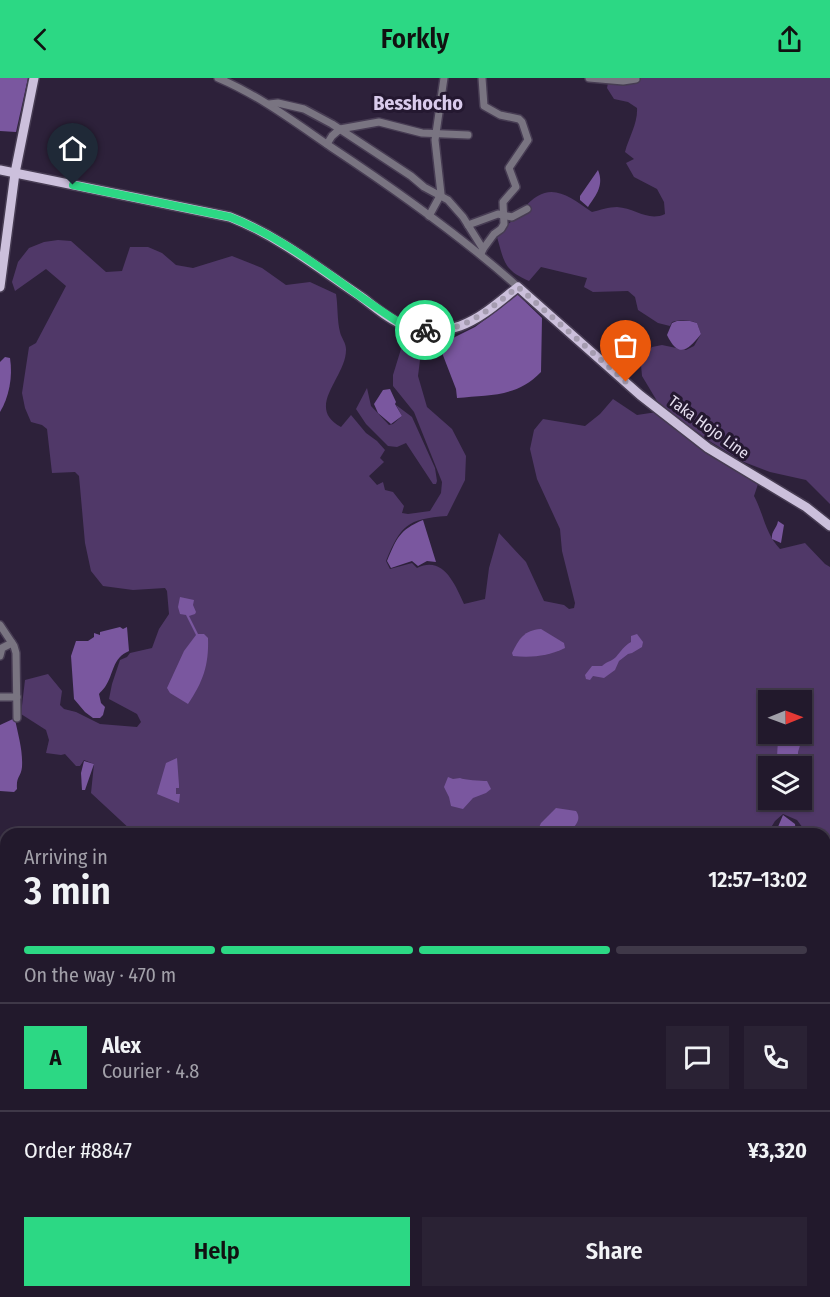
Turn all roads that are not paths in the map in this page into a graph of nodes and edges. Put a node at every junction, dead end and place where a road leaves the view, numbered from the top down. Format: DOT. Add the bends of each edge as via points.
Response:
graph roads {
  1 [pos="34,78"];
  2 [pos="218,78"];
  3 [pos="444,78"];
  4 [pos="482,78"];
  5 [pos="588,78"];
  6 [pos="636,79"];
  7 [pos="233,81"];
  8 [pos="269,104"];
  9 [pos="340,129"];
  10 [pos="437,133"];
  11 [pos="468,135"];
  12 [pos="327,144"];
  13 [pos="0,170"];
  14 [pos="15,173"];
  15 [pos="440,196"];
  16 [pos="527,209"];
  17 [pos="429,216"];
  18 [pos="505,216"];
  19 [pos="468,225"];
  20 [pos="482,252"];
  21 [pos="0,287"];
  22 [pos="518,287"];
  23 [pos="830,526"];
  24 [pos="0,626"];
  25 [pos="12,643"];
  26 [pos="0,656"];
  27 [pos="0,697"];
  28 [pos="17,697"];
  29 [pos="17,717"];
  1 -- 14 [label="main road"];
  2 -- 7 [label="street"];
  3 -- 10 [label="street"];
  4 -- 18 [label="street" via="484,106 519,119 528,140 508,168 516,187 503,202"];
  5 -- 6 [label="street"];
  7 -- 8 [label="street"];
  8 -- 9 [label="street" via="304,109"];
  8 -- 12 [label="street"];
  9 -- 10 [label="street" via="379,122"];
  9 -- 12 [label="street"];
  9 -- 15 [label="street"];
  10 -- 11 [label="street"];
  10 -- 15 [label="street"];
  12 -- 17 [label="street"];
  13 -- 14 [label="main road"];
  14 -- 21 [label="main road"];
  14 -- 22 [label="main road" via="230,217 282,242 403,325 416,329 434,331 461,326"];
  15 -- 17 [label="street"];
  15 -- 19 [label="street"];
  16 -- 18 [label="street" via="512,217"];
  17 -- 20 [label="street"];
  18 -- 19 [label="street" via="484,217"];
  18 -- 20 [label="street" via="501,229"];
  19 -- 20 [label="street"];
  20 -- 22 [label="street"];
  22 -- 23 [label="main road, Taka Hojo Line" via="640,395 708,448 806,507"];
  24 -- 25 [label="street"];
  25 -- 26 [label="street" via="2,648"];
  25 -- 28 [label="street" via="16,653"];
  27 -- 28 [label="street"];
  28 -- 29 [label="street"];
}
